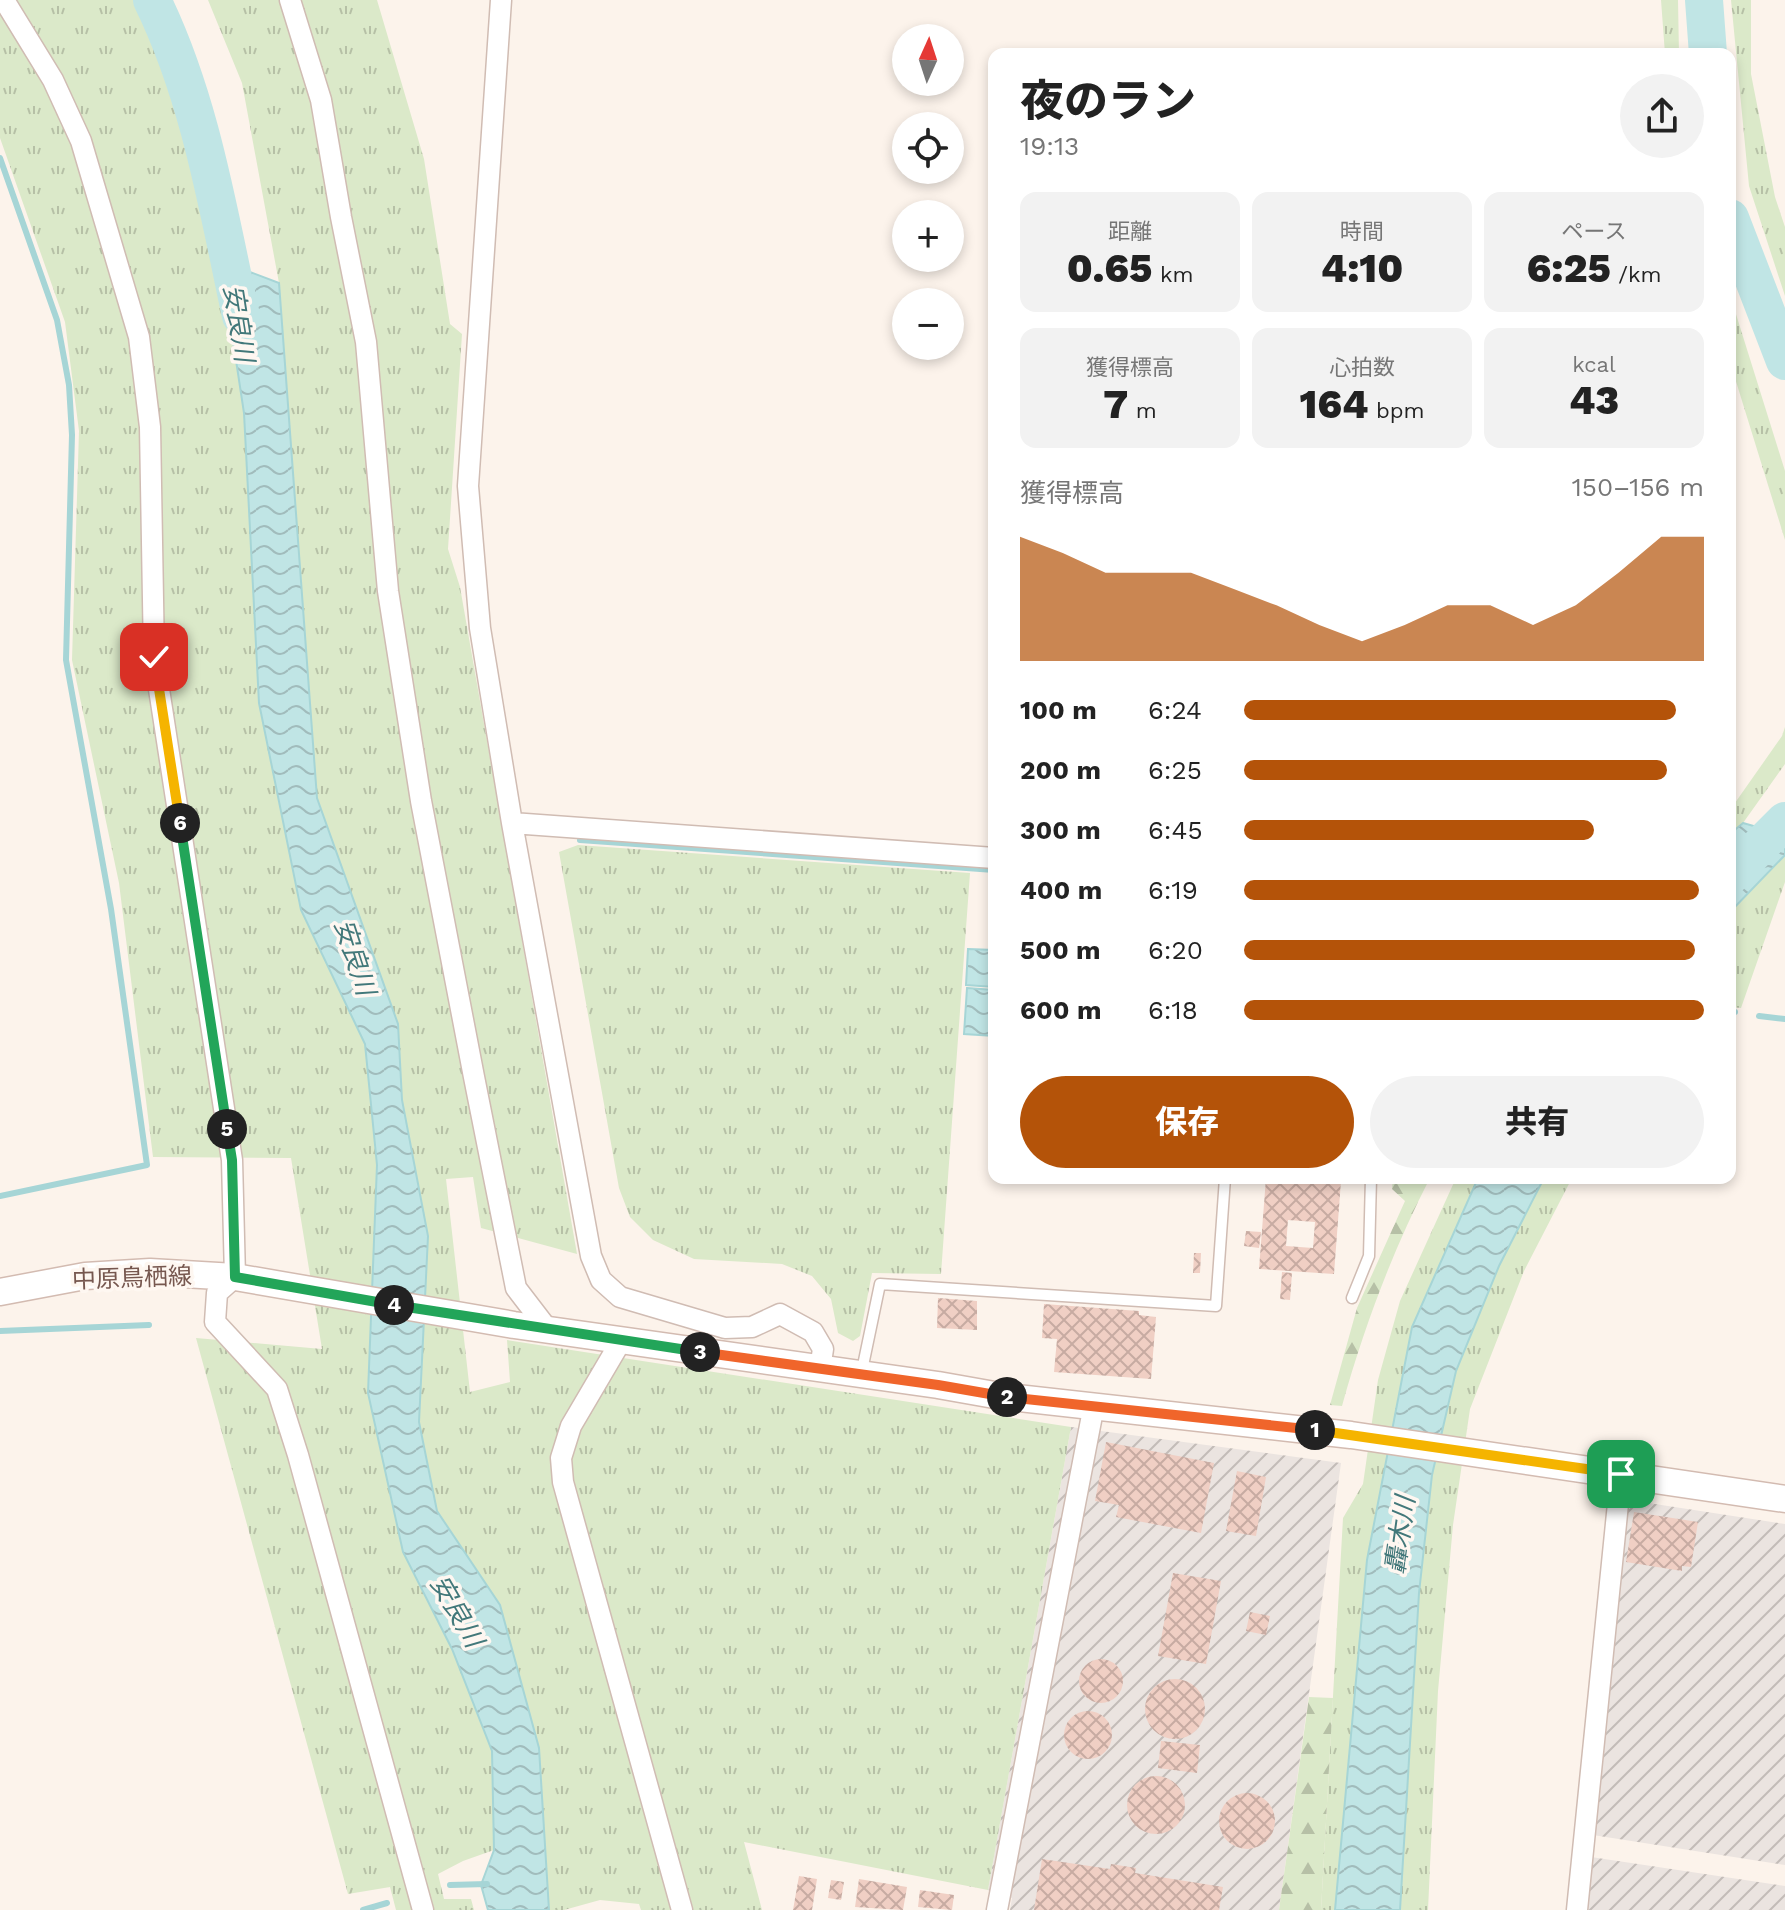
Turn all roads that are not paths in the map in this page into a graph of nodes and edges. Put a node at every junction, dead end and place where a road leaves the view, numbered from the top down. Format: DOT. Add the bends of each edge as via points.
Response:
graph roads {
  1 [pos="4,0"];
  2 [pos="290,0"];
  3 [pos="501,0"];
  4 [pos="512,823"];
  5 [pos="988,858"];
  6 [pos="1225,1184"];
  7 [pos="1371,1184"];
  8 [pos="246,1280"];
  9 [pos="0,1292"];
  10 [pos="1352,1298"];
  11 [pos="549,1331"];
  12 [pos="621,1341"];
  13 [pos="820,1369"];
  14 [pos="861,1375"];
  15 [pos="1094,1405"];
  16 [pos="1621,1474"];
  17 [pos="1785,1499"];
  18 [pos="423,1910"];
  19 [pos="682,1910"];
  20 [pos="997,1910"];
  21 [pos="1577,1910"];
  1 -- 8 [label="street" via="53,80 81,141 139,337 150,427 154,657"];
  2 -- 11 [label="street" via="321,100 366,342 388,591 468,1046 516,1288"];
  3 -- 4 [label="street" via="468,486 480,628"];
  4 -- 5 [label="street"];
  4 -- 13 [label="street" via="591,1256 601,1280 620,1297 725,1328 752,1327 780,1314 813,1332 823,1349"];
  6 -- 14 [label="lane" via="1216,1306 880,1284"];
  7 -- 10 [label="lane" via="1369,1256"];
  8 -- 9 [label="main road, 中原鳥栖線" via="150,1272 85,1276"];
  8 -- 11 [label="main road, 中原鳥栖線"];
  8 -- 18 [label="street" via="217,1293 215,1322 277,1389"];
  11 -- 12 [label="main road, 中原鳥栖線"];
  12 -- 13 [label="main road, 中原鳥栖線"];
  12 -- 19 [label="street" via="571,1426 561,1458 563,1482"];
  13 -- 14 [label="main road, 中原鳥栖線"];
  14 -- 15 [label="main road, 中原鳥栖線"];
  15 -- 16 [label="main road, 中原鳥栖線" via="1363,1436"];
  15 -- 20 [label="street"];
  16 -- 17 [label="main road, 中原鳥栖線"];
  16 -- 21 [label="street"];
}
